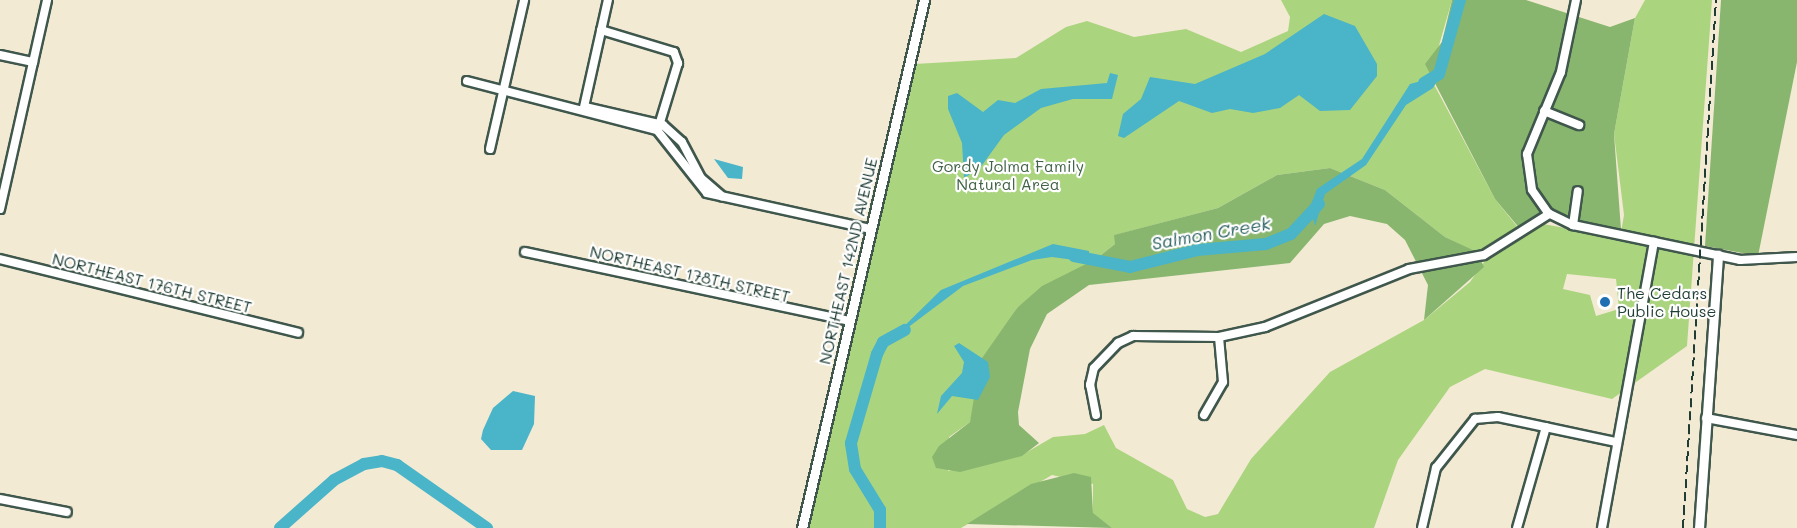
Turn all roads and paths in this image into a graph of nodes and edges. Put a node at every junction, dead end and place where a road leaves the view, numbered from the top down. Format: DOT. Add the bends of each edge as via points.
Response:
graph roads {
  1 [pos="47,0"];
  2 [pos="524,0"];
  3 [pos="608,0"];
  4 [pos="924,0"];
  5 [pos="1576,0"];
  6 [pos="601,30"];
  7 [pos="0,55"];
  8 [pos="33,62"];
  9 [pos="467,81"];
  10 [pos="504,89"];
  11 [pos="584,107"];
  12 [pos="1544,111"];
  13 [pos="1579,125"];
  14 [pos="659,127"];
  15 [pos="490,149"];
  16 [pos="1578,191"];
  17 [pos="0,209"];
  18 [pos="1549,214"];
  19 [pos="1573,225"];
  20 [pos="871,229"];
  21 [pos="1653,242"];
  22 [pos="525,252"];
  23 [pos="1718,255"];
  24 [pos="1797,257"];
  25 [pos="0,260"];
  26 [pos="849,321"];
  27 [pos="298,333"];
  28 [pos="1219,337"];
  29 [pos="1096,415"];
  30 [pos="1204,415"];
  31 [pos="1706,418"];
  32 [pos="1546,427"];
  33 [pos="1797,435"];
  34 [pos="1616,442"];
  35 [pos="0,499"];
  36 [pos="67,512"];
  37 [pos="802,528"];
  38 [pos="1422,528"];
  39 [pos="1517,528"];
  40 [pos="1602,528"];
  41 [pos="1699,528"];
  1 -- 8 [label="street"];
  2 -- 10 [label="street"];
  3 -- 6 [label="street"];
  4 -- 20 [label="street, NORTHEAST 142ND AVENUE"];
  5 -- 12 [label="street" via="1561,72"];
  6 -- 11 [label="street"];
  6 -- 14 [label="street" via="664,44 674,52 678,63"];
  7 -- 8 [label="street"];
  8 -- 17 [label="street"];
  9 -- 10 [label="street"];
  10 -- 11 [label="street"];
  10 -- 15 [label="street"];
  11 -- 14 [label="street"];
  12 -- 13 [label="street"];
  12 -- 18 [label="street" via="1526,163 1532,190"];
  14 -- 20 [label="street" via="677,137 701,178 722,196"];
  16 -- 19 [label="street"];
  18 -- 19 [label="street"];
  18 -- 28 [label="street" via="1484,255 1409,269 1265,327"];
  19 -- 21 [label="street"];
  20 -- 26 [label="street, NORTHEAST 142ND AVENUE"];
  21 -- 23 [label="street"];
  21 -- 34 [label="street"];
  22 -- 26 [label="street, NORTHEAST 178TH STREET"];
  23 -- 24 [label="street" via="1754,262"];
  23 -- 31 [label="street"];
  25 -- 27 [label="street, NORTHEAST 176TH STREET"];
  26 -- 37 [label="street, NORTHEAST 142ND AVENUE"];
  28 -- 29 [label="street" via="1141,336 1118,343 1094,368 1090,385"];
  28 -- 30 [label="street" via="1223,382"];
  31 -- 33 [label="street"];
  31 -- 41 [label="street"];
  32 -- 34 [label="street"];
  32 -- 38 [label="street" via="1498,417 1475,419 1436,468"];
  32 -- 39 [label="street"];
  34 -- 40 [label="street"];
  35 -- 36 [label="street"];
}
